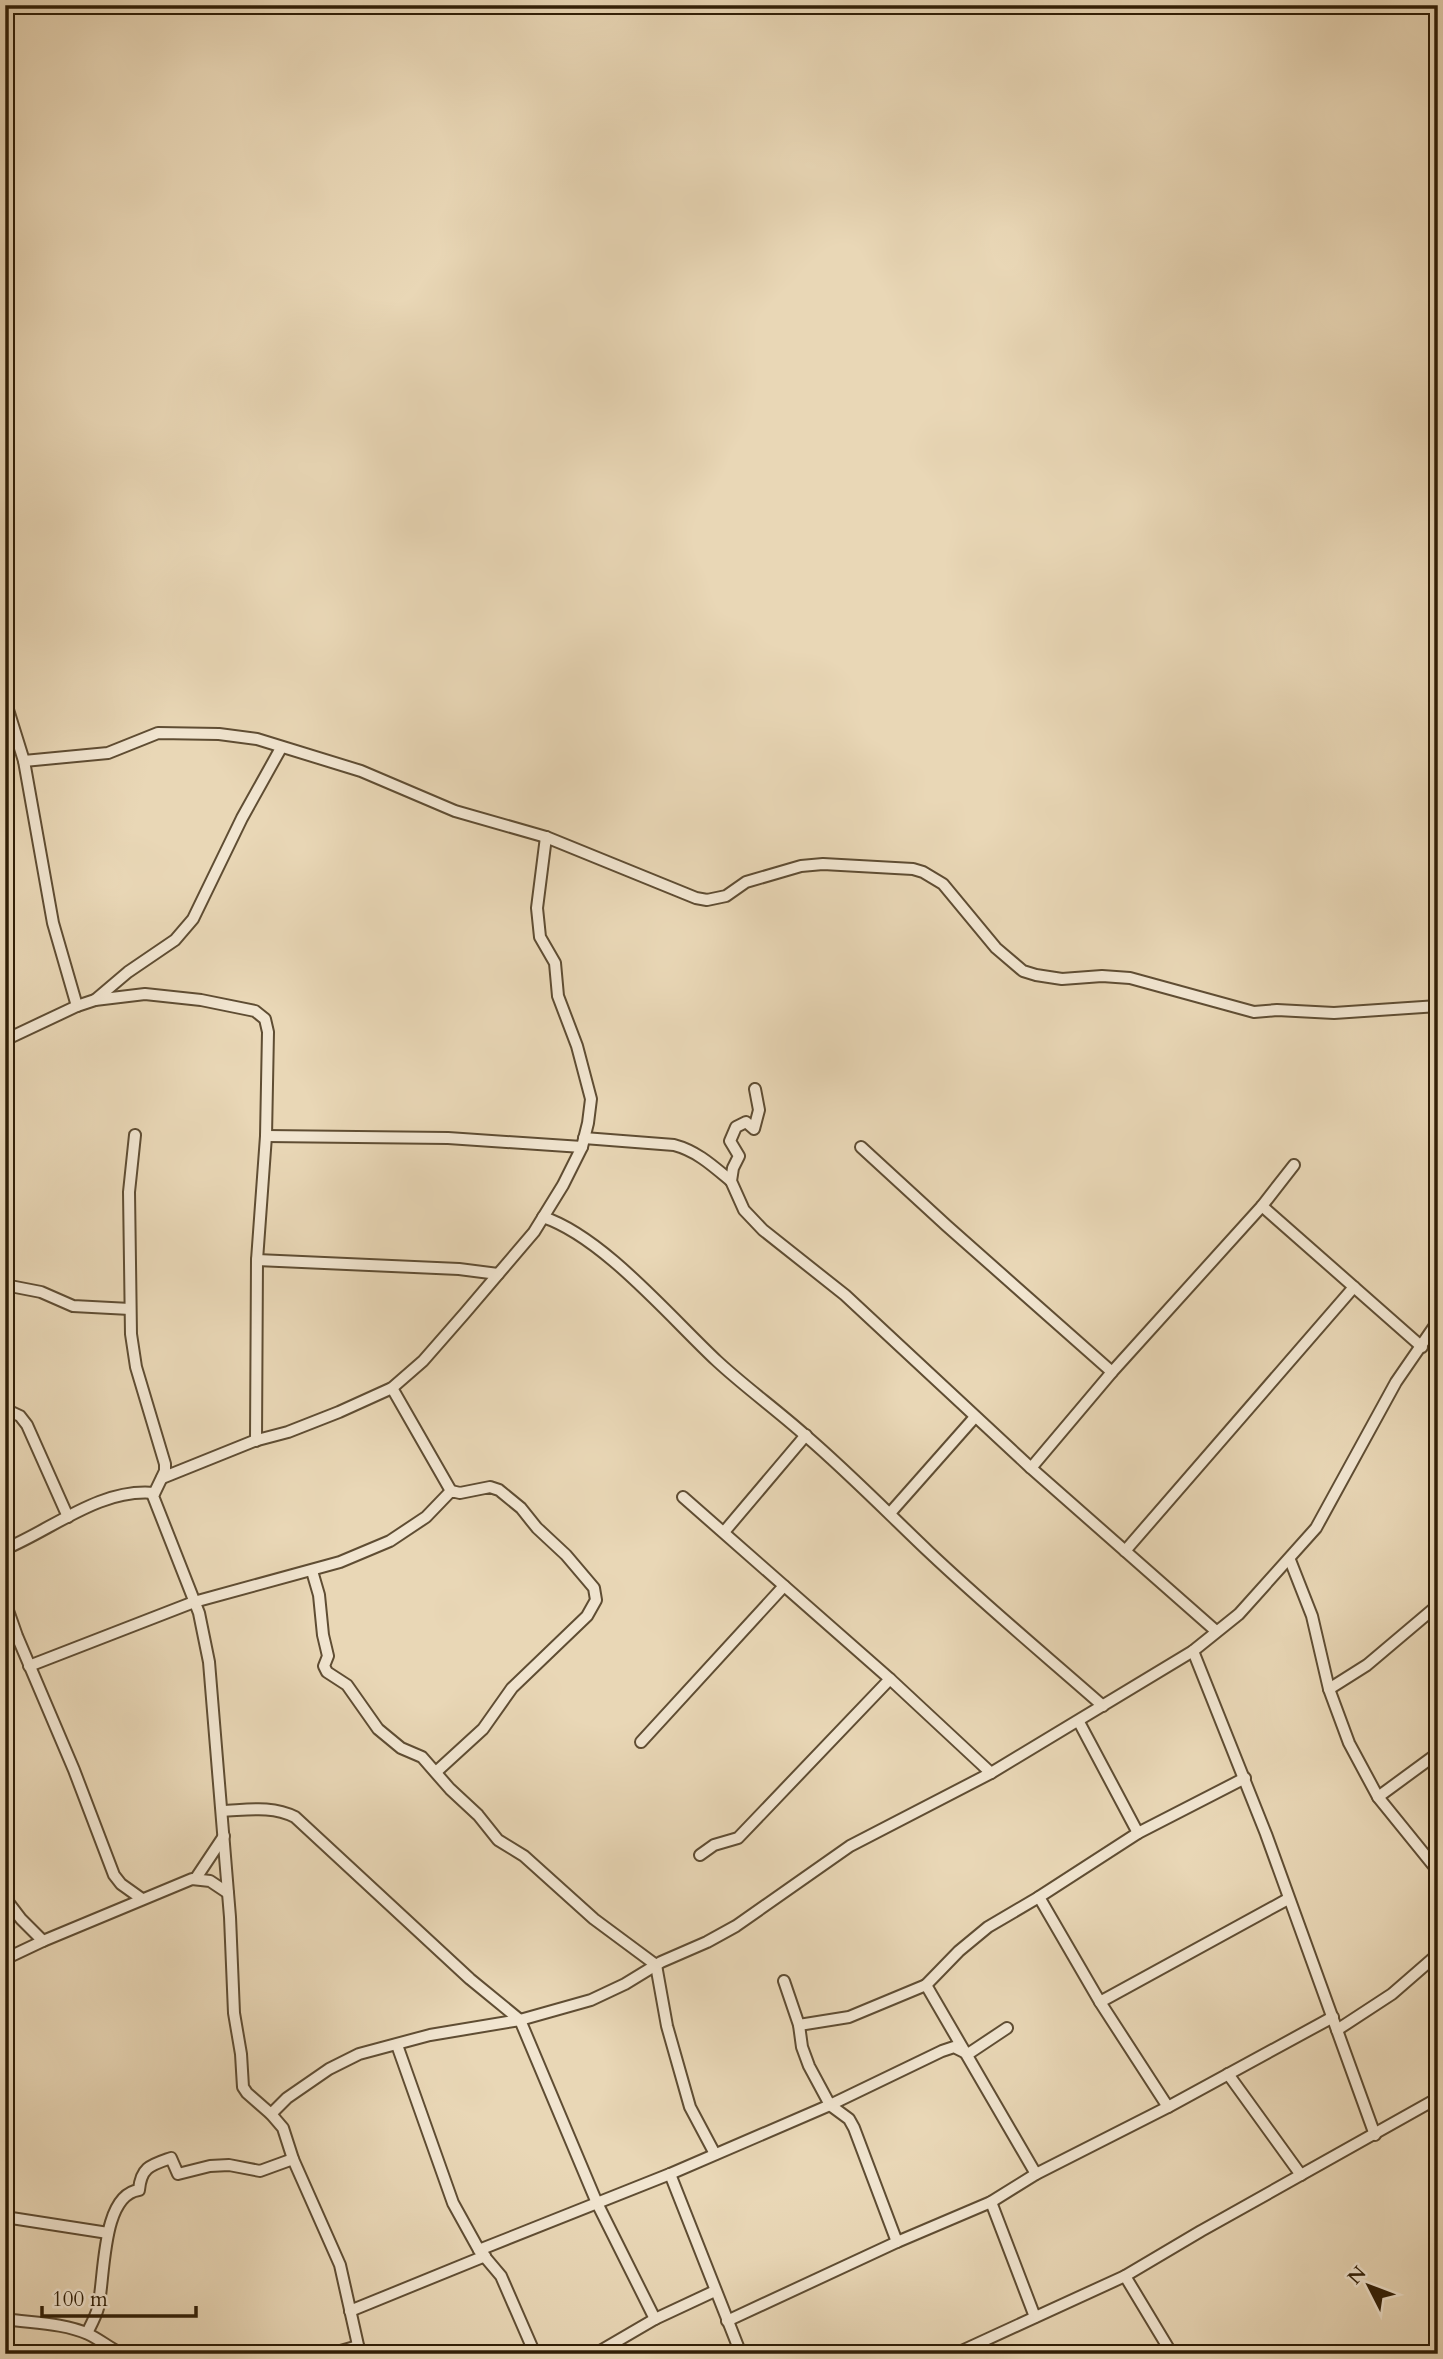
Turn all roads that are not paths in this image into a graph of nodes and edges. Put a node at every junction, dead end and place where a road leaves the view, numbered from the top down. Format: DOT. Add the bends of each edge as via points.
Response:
graph roads {
  1 [pos="5,701"];
  2 [pos="9,729"];
  3 [pos="281,748"];
  4 [pos="24,761"];
  5 [pos="546,837"];
  6 [pos="95,1000"];
  7 [pos="77,1006"];
  8 [pos="1438,1006"];
  9 [pos="5,1040"];
  10 [pos="755,1089"];
  11 [pos="135,1135"];
  12 [pos="266,1136"];
  13 [pos="583,1142"];
  14 [pos="8,1146"];
  15 [pos="861,1147"];
  16 [pos="1294,1165"];
  17 [pos="5,1172"];
  18 [pos="732,1181"];
  19 [pos="1262,1206"];
  20 [pos="543,1217"];
  21 [pos="257,1260"];
  22 [pos="498,1274"];
  23 [pos="5,1285"];
  24 [pos="1354,1287"];
  25 [pos="130,1309"];
  26 [pos="1438,1321"];
  27 [pos="1422,1347"];
  28 [pos="1112,1372"];
  29 [pos="392,1388"];
  30 [pos="5,1409"];
  31 [pos="975,1417"];
  32 [pos="806,1435"];
  33 [pos="257,1441"];
  34 [pos="1031,1468"];
  35 [pos="162,1478"];
  36 [pos="451,1492"];
  37 [pos="154,1493"];
  38 [pos="683,1497"];
  39 [pos="891,1512"];
  40 [pos="68,1517"];
  41 [pos="724,1532"];
  42 [pos="5,1549"];
  43 [pos="1125,1551"];
  44 [pos="1290,1560"];
  45 [pos="312,1571"];
  46 [pos="784,1586"];
  47 [pos="5,1602"];
  48 [pos="194,1602"];
  49 [pos="1438,1605"];
  50 [pos="1216,1631"];
  51 [pos="1193,1651"];
  52 [pos="29,1666"];
  53 [pos="890,1679"];
  54 [pos="1329,1689"];
  55 [pos="1103,1706"];
  56 [pos="1079,1722"];
  57 [pos="641,1742"];
  58 [pos="1438,1753"];
  59 [pos="436,1772"];
  60 [pos="991,1773"];
  61 [pos="1245,1778"];
  62 [pos="1378,1797"];
  63 [pos="222,1811"];
  64 [pos="1138,1833"];
  65 [pos="224,1836"];
  66 [pos="700,1855"];
  67 [pos="1438,1871"];
  68 [pos="196,1878"];
  69 [pos="228,1893"];
  70 [pos="1040,1897"];
  71 [pos="5,1898"];
  72 [pos="142,1899"];
  73 [pos="1288,1899"];
  74 [pos="43,1941"];
  75 [pos="1438,1954"];
  76 [pos="5,1959"];
  77 [pos="656,1965"];
  78 [pos="784,1981"];
  79 [pos="926,1985"];
  80 [pos="1100,2002"];
  81 [pos="1333,2017"];
  82 [pos="520,2021"];
  83 [pos="799,2025"];
  84 [pos="1007,2028"];
  85 [pos="1337,2030"];
  86 [pos="397,2045"];
  87 [pos="968,2054"];
  88 [pos="1228,2074"];
  89 [pos="1438,2098"];
  90 [pos="830,2105"];
  91 [pos="1168,2107"];
  92 [pos="271,2114"];
  93 [pos="1375,2135"];
  94 [pos="715,2154"];
  95 [pos="293,2158"];
  96 [pos="670,2174"];
  97 [pos="1036,2174"];
  98 [pos="1301,2175"];
  99 [pos="990,2202"];
  100 [pos="597,2203"];
  101 [pos="5,2217"];
  102 [pos="108,2233"];
  103 [pos="897,2242"];
  104 [pos="482,2253"];
  105 [pos="1125,2276"];
  106 [pos="715,2291"];
  107 [pos="350,2311"];
  108 [pos="1035,2317"];
  109 [pos="5,2319"];
  110 [pos="655,2319"];
  111 [pos="727,2321"];
  112 [pos="87,2333"];
  113 [pos="359,2350"];
  114 [pos="123,2354"];
  115 [pos="330,2354"];
  116 [pos="535,2354"];
  117 [pos="595,2354"];
  118 [pos="741,2354"];
  119 [pos="956,2354"];
  120 [pos="1172,2354"];
  1 -- 2 [label="street"];
  2 -- 4 [label="street"];
  3 -- 4 [label="street" via="257,739 158,733 108,753"];
  3 -- 5 [label="street" via="361,771 455,811"];
  3 -- 6 [label="street" via="193,919 175,940"];
  4 -- 7 [label="street" via="53,923"];
  5 -- 8 [label="street" via="653,883 707,900 733,892 746,882 801,866 913,869 943,884 1012,963 1036,975 1130,978 1254,1012 1334,1013"];
  5 -- 13 [label="street" via="538,926 555,963 558,996 591,1099"];
  6 -- 7 [label="street"];
  6 -- 12 [label="street" via="151,994 262,1015 268,1032"];
  7 -- 9 [label="street"];
  10 -- 18 [label="street" via="759,1110 754,1129 746,1122 736,1127 730,1141 739,1156"];
  11 -- 25 [label="street" via="129,1192"];
  12 -- 13 [label="street"];
  12 -- 21 [label="street"];
  13 -- 18 [label="street" via="687,1148"];
  13 -- 20 [label="street"];
  14 -- 17 [label="street"];
  15 -- 28 [label="street"];
  16 -- 19 [label="street"];
  18 -- 31 [label="street" via="744,1210 763,1230 845,1295"];
  19 -- 24 [label="street"];
  19 -- 28 [label="street"];
  20 -- 22 [label="street"];
  20 -- 32 [label="street" via="561,1223 595,1247 719,1363"];
  21 -- 22 [label="street"];
  21 -- 33 [label="street"];
  22 -- 29 [label="street" via="423,1361"];
  23 -- 25 [label="street" via="41,1292 73,1307"];
  24 -- 27 [label="street"];
  24 -- 43 [label="street"];
  25 -- 35 [label="street" via="136,1367 165,1464"];
  26 -- 27 [label="street"];
  27 -- 44 [label="street" via="1396,1382 1316,1528"];
  28 -- 34 [label="street"];
  29 -- 33 [label="street"];
  29 -- 36 [label="street"];
  30 -- 40 [label="street" via="27,1425"];
  31 -- 34 [label="street"];
  31 -- 39 [label="street"];
  32 -- 39 [label="street"];
  32 -- 41 [label="street"];
  33 -- 35 [label="street"];
  34 -- 43 [label="street"];
  35 -- 37 [label="street"];
  36 -- 45 [label="street" via="426,1517 390,1541"];
  36 -- 59 [label="street" via="499,1490 566,1555 594,1588 596,1600 587,1616 512,1688 483,1729"];
  37 -- 40 [label="street" via="111,1497"];
  37 -- 48 [label="street"];
  38 -- 41 [label="street"];
  39 -- 55 [label="street" via="929,1552"];
  40 -- 42 [label="street"];
  41 -- 46 [label="street"];
  43 -- 50 [label="street"];
  44 -- 50 [label="street" via="1239,1614"];
  44 -- 54 [label="street" via="1312,1616"];
  45 -- 48 [label="street"];
  45 -- 59 [label="street" via="327,1672 347,1685 382,1734 422,1757"];
  46 -- 53 [label="street"];
  46 -- 57 [label="street"];
  47 -- 52 [label="street"];
  48 -- 52 [label="street"];
  48 -- 63 [label="street" via="209,1662"];
  49 -- 54 [label="street" via="1367,1665"];
  50 -- 51 [label="street"];
  51 -- 55 [label="street"];
  51 -- 61 [label="street"];
  52 -- 72 [label="street" via="114,1875"];
  53 -- 60 [label="street"];
  53 -- 66 [label="street" via="738,1838"];
  54 -- 62 [label="street" via="1349,1743"];
  55 -- 56 [label="street"];
  56 -- 60 [label="street"];
  56 -- 64 [label="street"];
  58 -- 62 [label="street"];
  59 -- 77 [label="street" via="498,1840"];
  60 -- 77 [label="street" via="850,1846 736,1926"];
  61 -- 64 [label="street"];
  61 -- 73 [label="street"];
  62 -- 67 [label="street"];
  63 -- 65 [label="street"];
  63 -- 82 [label="street" via="268,1809 295,1817"];
  64 -- 70 [label="street"];
  65 -- 68 [label="street"];
  65 -- 69 [label="street"];
  68 -- 69 [label="street"];
  68 -- 72 [label="street"];
  69 -- 92 [label="street" via="243,2087"];
  70 -- 79 [label="street" via="988,1927"];
  70 -- 80 [label="street"];
  71 -- 74 [label="street"];
  72 -- 74 [label="street"];
  73 -- 80 [label="street"];
  73 -- 81 [label="street"];
  74 -- 76 [label="street"];
  75 -- 85 [label="street" via="1392,1994"];
  77 -- 82 [label="street" via="591,2000"];
  77 -- 94 [label="street" via="683,2085"];
  78 -- 83 [label="street"];
  79 -- 83 [label="street" via="849,2017"];
  79 -- 87 [label="street"];
  80 -- 91 [label="street"];
  81 -- 85 [label="street"];
  81 -- 88 [label="street"];
  82 -- 86 [label="street"];
  82 -- 100 [label="street"];
  83 -- 90 [label="street" via="809,2066"];
  84 -- 87 [label="street"];
  85 -- 93 [label="street"];
  86 -- 92 [label="street" via="359,2054 330,2069"];
  86 -- 104 [label="street" via="453,2203"];
  87 -- 90 [label="street" via="954,2048 942,2051"];
  87 -- 97 [label="street"];
  88 -- 91 [label="street"];
  88 -- 98 [label="street"];
  89 -- 93 [label="street"];
  90 -- 94 [label="street"];
  90 -- 103 [label="street" via="854,2128"];
  91 -- 97 [label="street"];
  92 -- 95 [label="street" via="283,2128"];
  93 -- 98 [label="street"];
  94 -- 96 [label="street"];
  95 -- 102 [label="street" via="260,2171 229,2165 178,2174 171,2158 150,2166 141,2176 139,2190 126,2193 120,2201"];
  95 -- 107 [label="street" via="340,2265"];
  96 -- 100 [label="street"];
  96 -- 106 [label="street"];
  97 -- 99 [label="street"];
  98 -- 105 [label="street"];
  99 -- 103 [label="street"];
  99 -- 108 [label="street"];
  100 -- 104 [label="street"];
  100 -- 110 [label="street"];
  101 -- 102 [label="street"];
  102 -- 112 [label="street" via="98,2309"];
  103 -- 111 [label="street"];
  104 -- 107 [label="street"];
  104 -- 116 [label="street" via="500,2276"];
  105 -- 108 [label="street"];
  105 -- 120 [label="street"];
  106 -- 110 [label="street"];
  106 -- 111 [label="street"];
  107 -- 113 [label="street"];
  108 -- 119 [label="street"];
  109 -- 112 [label="street"];
  110 -- 117 [label="street"];
  111 -- 118 [label="street"];
  112 -- 114 [label="street"];
  113 -- 115 [label="street"];
}
